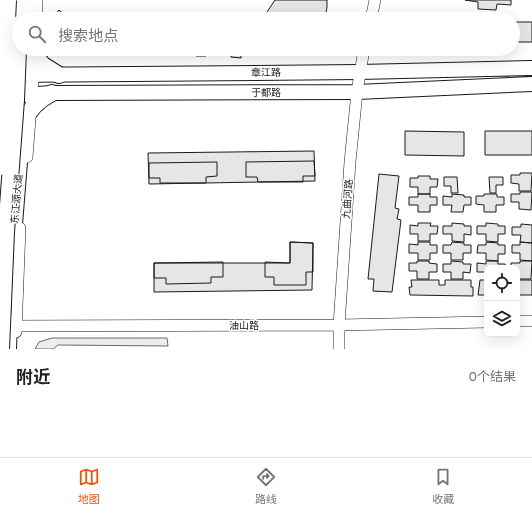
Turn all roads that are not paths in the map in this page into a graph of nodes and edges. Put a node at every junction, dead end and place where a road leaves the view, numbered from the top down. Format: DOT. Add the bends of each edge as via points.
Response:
graph roads {
  1 [pos="8,0"];
  2 [pos="20,0"];
  3 [pos="28,0"];
  4 [pos="37,0"];
  5 [pos="375,0"];
  6 [pos="19,12"];
  7 [pos="27,12"];
  8 [pos="36,12"];
  9 [pos="372,12"];
  10 [pos="18,56"];
  11 [pos="32,56"];
  12 [pos="36,56"];
  13 [pos="362,56"];
  14 [pos="532,68"];
  15 [pos="359,72"];
  16 [pos="30,74"];
  17 [pos="0,75"];
  18 [pos="59,75"];
  19 [pos="532,84"];
  20 [pos="357,92"];
  21 [pos="52,94"];
  22 [pos="0,96"];
  23 [pos="29,108"];
  24 [pos="0,172"];
  25 [pos="520,321"];
  26 [pos="532,321"];
  27 [pos="484,322"];
  28 [pos="339,325"];
  29 [pos="6,328"];
  30 [pos="1,349"];
  31 [pos="9,349"];
  32 [pos="16,349"];
  33 [pos="339,349"];
  1 -- 24 [label="highway, bridge"];
  2 -- 6 [label="highway"];
  3 -- 7 [label="main road"];
  4 -- 8 [label="street"];
  5 -- 9 [label="street"];
  10 -- 30 [label="highway, bridge"];
  11 -- 16 [label="main road, 东江源大道"];
  12 -- 18 [label="highway" via="47,68"];
  13 -- 15 [label="street, 九曲河路"];
  14 -- 15 [label="main road, 章江路"];
  15 -- 18 [label="main road, 章江路"];
  15 -- 20 [label="street, 九曲河路"];
  16 -- 17 [label="main road, 章江路"];
  16 -- 18 [label="main road, 章江路"];
  16 -- 23 [label="main road, 东江源大道"];
  19 -- 20 [label="main road, 于都路"];
  20 -- 21 [label="main road, 于都路"];
  20 -- 28 [label="street, 九曲河路"];
  21 -- 23 [label="highway"];
  22 -- 23 [label="main road"];
  23 -- 29 [label="main road, 东江源大道"];
  25 -- 26 [label="street"];
  27 -- 28 [label="street, 油山路"];
  28 -- 29 [label="street, 油山路"];
  28 -- 33 [label="street, 九曲河路"];
  29 -- 30 [label="highway, bridge"];
  29 -- 31 [label="main road, 东江源大道"];
  29 -- 32 [label="street"];
}
